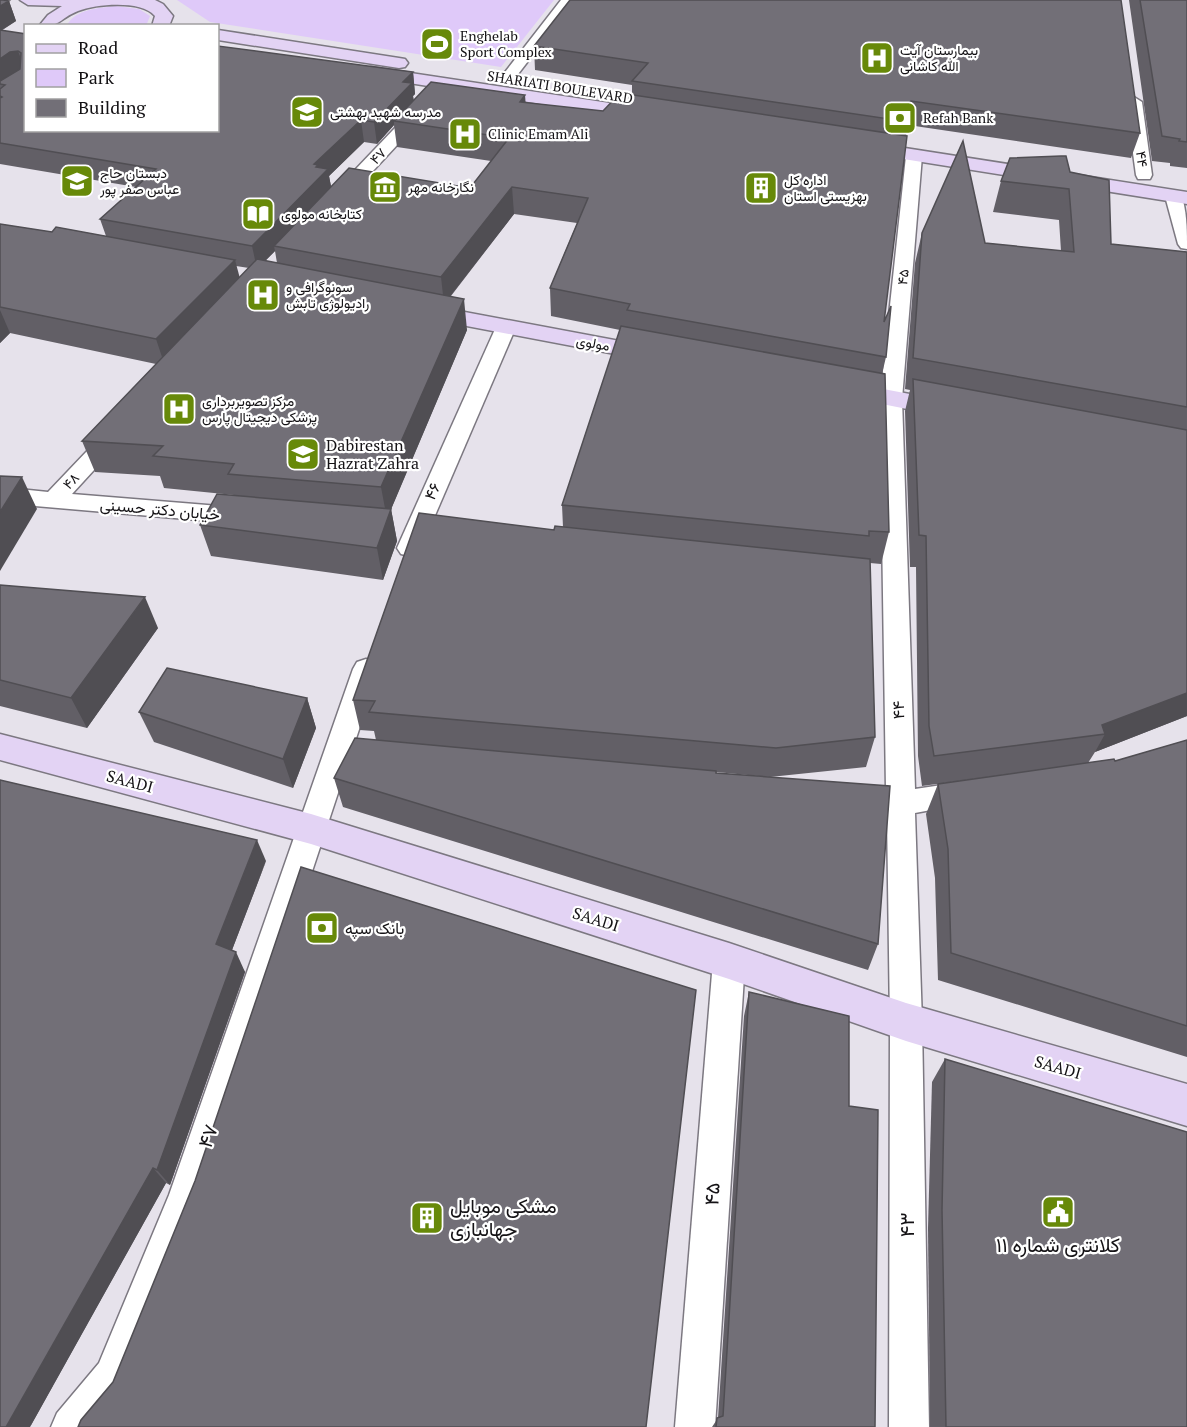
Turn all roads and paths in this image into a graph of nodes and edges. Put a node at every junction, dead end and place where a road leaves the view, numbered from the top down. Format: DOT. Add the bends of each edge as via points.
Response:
graph roads {
  1 [pos="28,0"];
  2 [pos="123,0"];
  3 [pos="568,0"];
  4 [pos="144,1"];
  5 [pos="91,3"];
  6 [pos="13,12"];
  7 [pos="44,24"];
  8 [pos="48,24"];
  9 [pos="166,24"];
  10 [pos="219,35"];
  11 [pos="219,49"];
  12 [pos="507,79"];
  13 [pos="1131,82"];
  14 [pos="445,84"];
  15 [pos="914,156"];
  16 [pos="1144,175"];
  17 [pos="1183,192"];
  18 [pos="325,212"];
  19 [pos="1187,244"];
  20 [pos="401,307"];
  21 [pos="506,327"];
  22 [pos="674,358"];
  23 [pos="822,386"];
  24 [pos="891,399"];
  25 [pos="980,415"];
  26 [pos="126,423"];
  27 [pos="0,495"];
  28 [pos="54,499"];
  29 [pos="263,518"];
  30 [pos="399,576"];
  31 [pos="376,642"];
  32 [pos="0,747"];
  33 [pos="992,790"];
  34 [pos="854,799"];
  35 [pos="901,803"];
  36 [pos="311,829"];
  37 [pos="729,961"];
  38 [pos="906,1022"];
  39 [pos="1187,1105"];
  40 [pos="71,1427"];
  41 [pos="695,1427"];
  42 [pos="909,1427"];
  1 -- 5 [label="main road"];
  2 -- 4 [label="main road"];
  2 -- 5 [label="main road"];
  3 -- 12 [label="street"];
  4 -- 9 [label="main road" via="162,11"];
  5 -- 8 [label="main road" via="62,12"];
  6 -- 7 [label="main road"];
  10 -- 12 [label="main road, SHARIATI BOULEVARD"];
  11 -- 14 [label="main road, SHARIATI BOULEVARD"];
  12 -- 14 [label="main road, SHARIATI BOULEVARD" via="664,110"];
  13 -- 16 [label="street, ۴۴"];
  14 -- 18 [label="street, ۴۷"];
  15 -- 16 [label="main road" via="847,138"];
  15 -- 17 [label="main road"];
  15 -- 24 [label="street, ۴۵"];
  16 -- 17 [label="main road"];
  17 -- 19 [label="street"];
  20 -- 21 [label="main road, مولوی"];
  21 -- 22 [label="main road, مولوی"];
  21 -- 30 [label="street, ۴۶" via="414,532"];
  23 -- 24 [label="main road"];
  24 -- 25 [label="main road"];
  24 -- 35 [label="street, ۴۴" via="882,580"];
  26 -- 28 [label="street, ۴۸"];
  27 -- 28 [label="street, خیابان دکتر حسینی"];
  28 -- 29 [label="street, خیابان دکتر حسینی"];
  31 -- 36 [label="street" via="349,753"];
  32 -- 36 [label="main road, SAADI"];
  33 -- 35 [label="street"];
  34 -- 35 [label="street"];
  35 -- 38 [label="street, ۴۴"];
  36 -- 37 [label="main road, SAADI"];
  36 -- 40 [label="street, ۴۷" via="187,1195 113,1377"];
  37 -- 38 [label="main road, SAADI"];
  37 -- 41 [label="street, ۴۵"];
  38 -- 39 [label="main road, SAADI"];
  38 -- 42 [label="street, ۴۳"];
}
